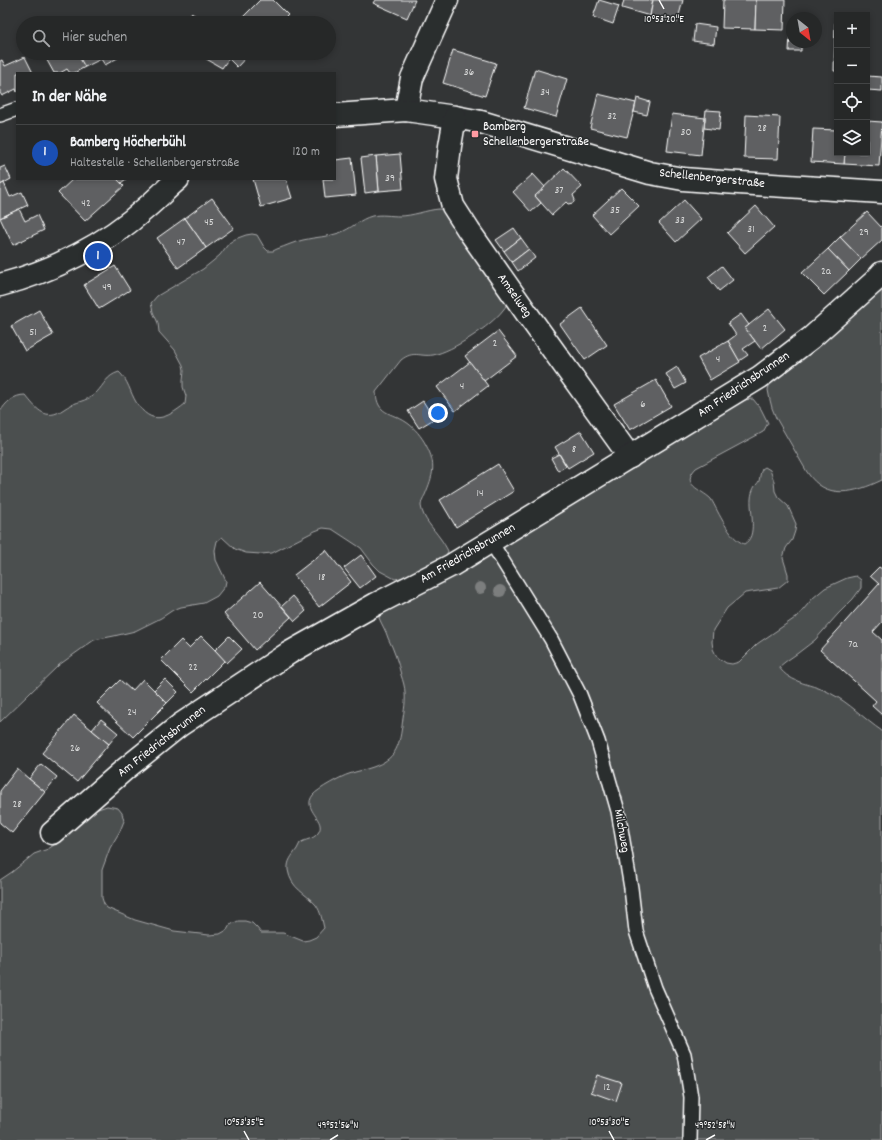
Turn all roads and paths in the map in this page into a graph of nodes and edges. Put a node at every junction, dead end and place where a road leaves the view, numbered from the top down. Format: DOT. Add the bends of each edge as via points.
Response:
graph roads {
  1 [pos="447,0"];
  2 [pos="16,109"];
  3 [pos="406,110"];
  4 [pos="0,115"];
  5 [pos="336,115"];
  6 [pos="456,117"];
  7 [pos="177,180"];
  8 [pos="882,192"];
  9 [pos="882,273"];
  10 [pos="0,285"];
  11 [pos="630,457"];
  12 [pos="491,542"];
  13 [pos="52,833"];
  14 [pos="690,1140"];
  1 -- 3 [label="street" via="412,78"];
  2 -- 4 [label="lane"];
  3 -- 5 [label="street, Schellenbergerstraße"];
  3 -- 6 [label="street, Schellenbergerstraße"];
  6 -- 8 [label="street, Schellenbergerstraße" via="481,122 650,172 684,179"];
  6 -- 11 [label="street, Amselweg" via="446,179 453,206"];
  7 -- 10 [label="street" via="146,209 90,248 57,265"];
  9 -- 11 [label="street, Am Friedrichsbrunnen" via="811,338 760,377"];
  11 -- 12 [label="street, Am Friedrichsbrunnen"];
  12 -- 13 [label="street, Am Friedrichsbrunnen" via="289,653 180,725"];
  12 -- 14 [label="lane, Milchweg" via="551,639 580,695 598,741 618,811 636,931 655,988 684,1054 691,1097"];
}
